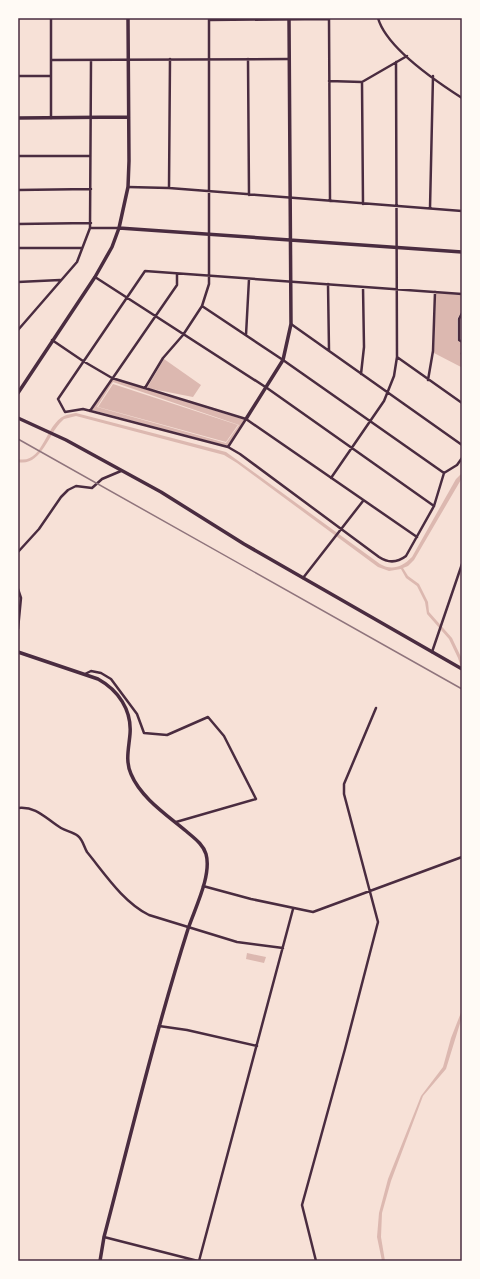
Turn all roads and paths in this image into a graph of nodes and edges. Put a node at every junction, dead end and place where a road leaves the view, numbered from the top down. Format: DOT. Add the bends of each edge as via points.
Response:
graph roads {
  1 [pos="50,18"];
  2 [pos="128,18"];
  3 [pos="289,18"];
  4 [pos="378,18"];
  5 [pos="209,19"];
  6 [pos="329,19"];
  7 [pos="407,56"];
  8 [pos="170,59"];
  9 [pos="209,59"];
  10 [pos="248,59"];
  11 [pos="290,59"];
  12 [pos="51,60"];
  13 [pos="128,60"];
  14 [pos="91,61"];
  15 [pos="396,62"];
  16 [pos="18,76"];
  17 [pos="50,76"];
  18 [pos="433,76"];
  19 [pos="329,81"];
  20 [pos="362,82"];
  21 [pos="462,98"];
  22 [pos="91,117"];
  23 [pos="128,117"];
  24 [pos="18,118"];
  25 [pos="51,118"];
  26 [pos="18,156"];
  27 [pos="90,156"];
  28 [pos="128,187"];
  29 [pos="169,188"];
  30 [pos="91,189"];
  31 [pos="18,190"];
  32 [pos="209,192"];
  33 [pos="249,195"];
  34 [pos="290,199"];
  35 [pos="330,201"];
  36 [pos="363,204"];
  37 [pos="397,206"];
  38 [pos="430,208"];
  39 [pos="462,211"];
  40 [pos="91,223"];
  41 [pos="18,224"];
  42 [pos="90,228"];
  43 [pos="118,228"];
  44 [pos="210,235"];
  45 [pos="291,240"];
  46 [pos="18,248"];
  47 [pos="82,248"];
  48 [pos="398,248"];
  49 [pos="462,252"];
  50 [pos="177,274"];
  51 [pos="210,276"];
  52 [pos="95,277"];
  53 [pos="249,279"];
  54 [pos="60,280"];
  55 [pos="291,281"];
  56 [pos="18,282"];
  57 [pos="328,284"];
  58 [pos="363,287"];
  59 [pos="397,289"];
  60 [pos="434,292"];
  61 [pos="462,294"];
  62 [pos="127,297"];
  63 [pos="202,306"];
  64 [pos="462,313"];
  65 [pos="155,316"];
  66 [pos="291,324"];
  67 [pos="18,330"];
  68 [pos="183,335"];
  69 [pos="246,335"];
  70 [pos="52,340"];
  71 [pos="462,342"];
  72 [pos="329,350"];
  73 [pos="397,357"];
  74 [pos="283,360"];
  75 [pos="83,362"];
  76 [pos="361,374"];
  77 [pos="112,378"];
  78 [pos="428,380"];
  79 [pos="267,388"];
  80 [pos="145,389"];
  81 [pos="18,393"];
  82 [pos="388,393"];
  83 [pos="462,404"];
  84 [pos="90,411"];
  85 [pos="18,418"];
  86 [pos="246,419"];
  87 [pos="371,422"];
  88 [pos="462,445"];
  89 [pos="228,447"];
  90 [pos="352,449"];
  91 [pos="462,458"];
  92 [pos="121,471"];
  93 [pos="444,473"];
  94 [pos="332,478"];
  95 [pos="364,501"];
  96 [pos="434,506"];
  97 [pos="342,529"];
  98 [pos="417,538"];
  99 [pos="18,552"];
  100 [pos="462,564"];
  101 [pos="303,578"];
  102 [pos="18,589"];
  103 [pos="18,629"];
  104 [pos="18,652"];
  105 [pos="432,652"];
  106 [pos="462,670"];
  107 [pos="85,674"];
  108 [pos="376,708"];
  109 [pos="18,808"];
  110 [pos="176,822"];
  111 [pos="462,857"];
  112 [pos="203,886"];
  113 [pos="370,890"];
  114 [pos="294,909"];
  115 [pos="188,929"];
  116 [pos="283,948"];
  117 [pos="159,1026"];
  118 [pos="256,1046"];
  119 [pos="104,1237"];
  120 [pos="100,1261"];
  121 [pos="198,1261"];
  122 [pos="316,1261"];
  1 -- 12 [label="street"];
  2 -- 13 [label="street"];
  3 -- 5 [label="street"];
  3 -- 6 [label="street"];
  3 -- 11 [label="street"];
  4 -- 7 [label="street" via="389,39"];
  5 -- 9 [label="street"];
  6 -- 19 [label="street"];
  7 -- 15 [label="street"];
  7 -- 18 [label="street"];
  8 -- 9 [label="street"];
  8 -- 13 [label="street"];
  8 -- 29 [label="street"];
  9 -- 10 [label="street"];
  9 -- 32 [label="street"];
  10 -- 11 [label="street"];
  10 -- 33 [label="street"];
  11 -- 34 [label="street"];
  12 -- 14 [label="street"];
  12 -- 17 [label="street"];
  13 -- 14 [label="street"];
  13 -- 23 [label="street"];
  14 -- 22 [label="street"];
  15 -- 20 [label="street"];
  15 -- 37 [label="street"];
  16 -- 17 [label="street"];
  17 -- 25 [label="street"];
  18 -- 21 [label="street"];
  18 -- 38 [label="street"];
  19 -- 20 [label="street"];
  19 -- 35 [label="street"];
  20 -- 36 [label="street"];
  22 -- 23 [label="street"];
  22 -- 25 [label="street"];
  22 -- 27 [label="street"];
  23 -- 28 [label="street"];
  24 -- 25 [label="street"];
  26 -- 27 [label="street"];
  27 -- 30 [label="street"];
  28 -- 29 [label="street"];
  28 -- 43 [label="street"];
  29 -- 32 [label="street"];
  30 -- 31 [label="street"];
  30 -- 40 [label="street"];
  32 -- 33 [label="street"];
  32 -- 44 [label="street"];
  33 -- 34 [label="street"];
  34 -- 35 [label="street"];
  34 -- 45 [label="street"];
  35 -- 36 [label="street"];
  36 -- 37 [label="street"];
  37 -- 38 [label="street"];
  37 -- 48 [label="street"];
  38 -- 39 [label="street"];
  40 -- 41 [label="street"];
  40 -- 42 [label="street"];
  42 -- 43 [label="street"];
  42 -- 47 [label="street"];
  43 -- 44 [label="street"];
  43 -- 52 [label="street" via="112,247"];
  44 -- 45 [label="street"];
  44 -- 51 [label="street"];
  45 -- 48 [label="street"];
  45 -- 55 [label="street"];
  46 -- 47 [label="street"];
  47 -- 54 [label="street" via="77,262"];
  48 -- 49 [label="street"];
  48 -- 59 [label="street"];
  50 -- 51 [label="street"];
  50 -- 62 [label="street" via="145,271"];
  50 -- 65 [label="street" via="177,285"];
  51 -- 53 [label="street"];
  51 -- 63 [label="street"];
  52 -- 62 [label="street"];
  52 -- 70 [label="street"];
  53 -- 55 [label="street"];
  53 -- 69 [label="street"];
  54 -- 56 [label="street"];
  54 -- 67 [label="street"];
  55 -- 57 [label="street"];
  55 -- 66 [label="street"];
  57 -- 58 [label="street"];
  57 -- 72 [label="street"];
  58 -- 59 [label="street"];
  58 -- 76 [label="street" via="364,347"];
  59 -- 60 [label="street"];
  59 -- 73 [label="street"];
  60 -- 61 [label="street"];
  60 -- 78 [label="street" via="433,351"];
  62 -- 65 [label="street"];
  62 -- 75 [label="street"];
  63 -- 68 [label="street"];
  63 -- 69 [label="street"];
  64 -- 71 [label="street" via="458,319 459,340"];
  65 -- 68 [label="street"];
  65 -- 77 [label="street"];
  66 -- 72 [label="street"];
  66 -- 74 [label="street"];
  68 -- 79 [label="street"];
  68 -- 80 [label="street" via="163,358"];
  69 -- 74 [label="street"];
  70 -- 75 [label="street"];
  70 -- 81 [label="street"];
  72 -- 76 [label="street"];
  73 -- 78 [label="street"];
  73 -- 82 [label="street"];
  74 -- 79 [label="street"];
  74 -- 87 [label="street"];
  75 -- 77 [label="street"];
  75 -- 84 [label="street" via="58,399 65,412 77,409"];
  76 -- 82 [label="street"];
  77 -- 80 [label="street"];
  77 -- 84 [label="street"];
  78 -- 83 [label="street"];
  79 -- 86 [label="street"];
  79 -- 90 [label="street"];
  80 -- 86 [label="street"];
  82 -- 87 [label="street"];
  82 -- 88 [label="street"];
  84 -- 89 [label="street"];
  85 -- 92 [label="street" via="66,440"];
  86 -- 89 [label="street"];
  86 -- 94 [label="street"];
  87 -- 90 [label="street"];
  87 -- 93 [label="street"];
  89 -- 97 [label="street"];
  90 -- 94 [label="street"];
  90 -- 96 [label="street"];
  91 -- 93 [label="street" via="458,465"];
  92 -- 99 [label="street" via="102,479 92,488 76,486 68,490"];
  92 -- 101 [label="street" via="161,492"];
  93 -- 96 [label="street"];
  94 -- 95 [label="street"];
  95 -- 97 [label="street"];
  95 -- 98 [label="street"];
  96 -- 98 [label="street"];
  97 -- 98 [label="street" via="389,562 398,561 406,556"];
  97 -- 101 [label="street"];
  100 -- 105 [label="street"];
  101 -- 105 [label="street"];
  102 -- 103 [label="street" via="21,598"];
  104 -- 107 [label="street"];
  105 -- 106 [label="street"];
  107 -- 110 [label="street" via="107,684 123,702 130,720 128,757 133,780 150,800"];
  107 -- 110 [label="street" via="91,671 111,679 137,714 144,733 167,735 208,717 224,736 256,799"];
  108 -- 113 [label="street" via="347,777 344,794"];
  109 -- 115 [label="street" via="27,807 44,814 57,825 78,836 87,852 115,886 139,910"];
  110 -- 112 [label="street" via="205,850 207,870"];
  111 -- 113 [label="street"];
  112 -- 114 [label="street"];
  112 -- 115 [label="street"];
  113 -- 114 [label="street" via="313,912"];
  113 -- 122 [label="street" via="378,922 302,1205"];
  114 -- 116 [label="street"];
  115 -- 116 [label="street" via="237,942"];
  115 -- 117 [label="street"];
  116 -- 118 [label="street"];
  117 -- 118 [label="street"];
  117 -- 119 [label="street"];
  118 -- 121 [label="street"];
  119 -- 120 [label="street"];
  119 -- 121 [label="street"];
}
